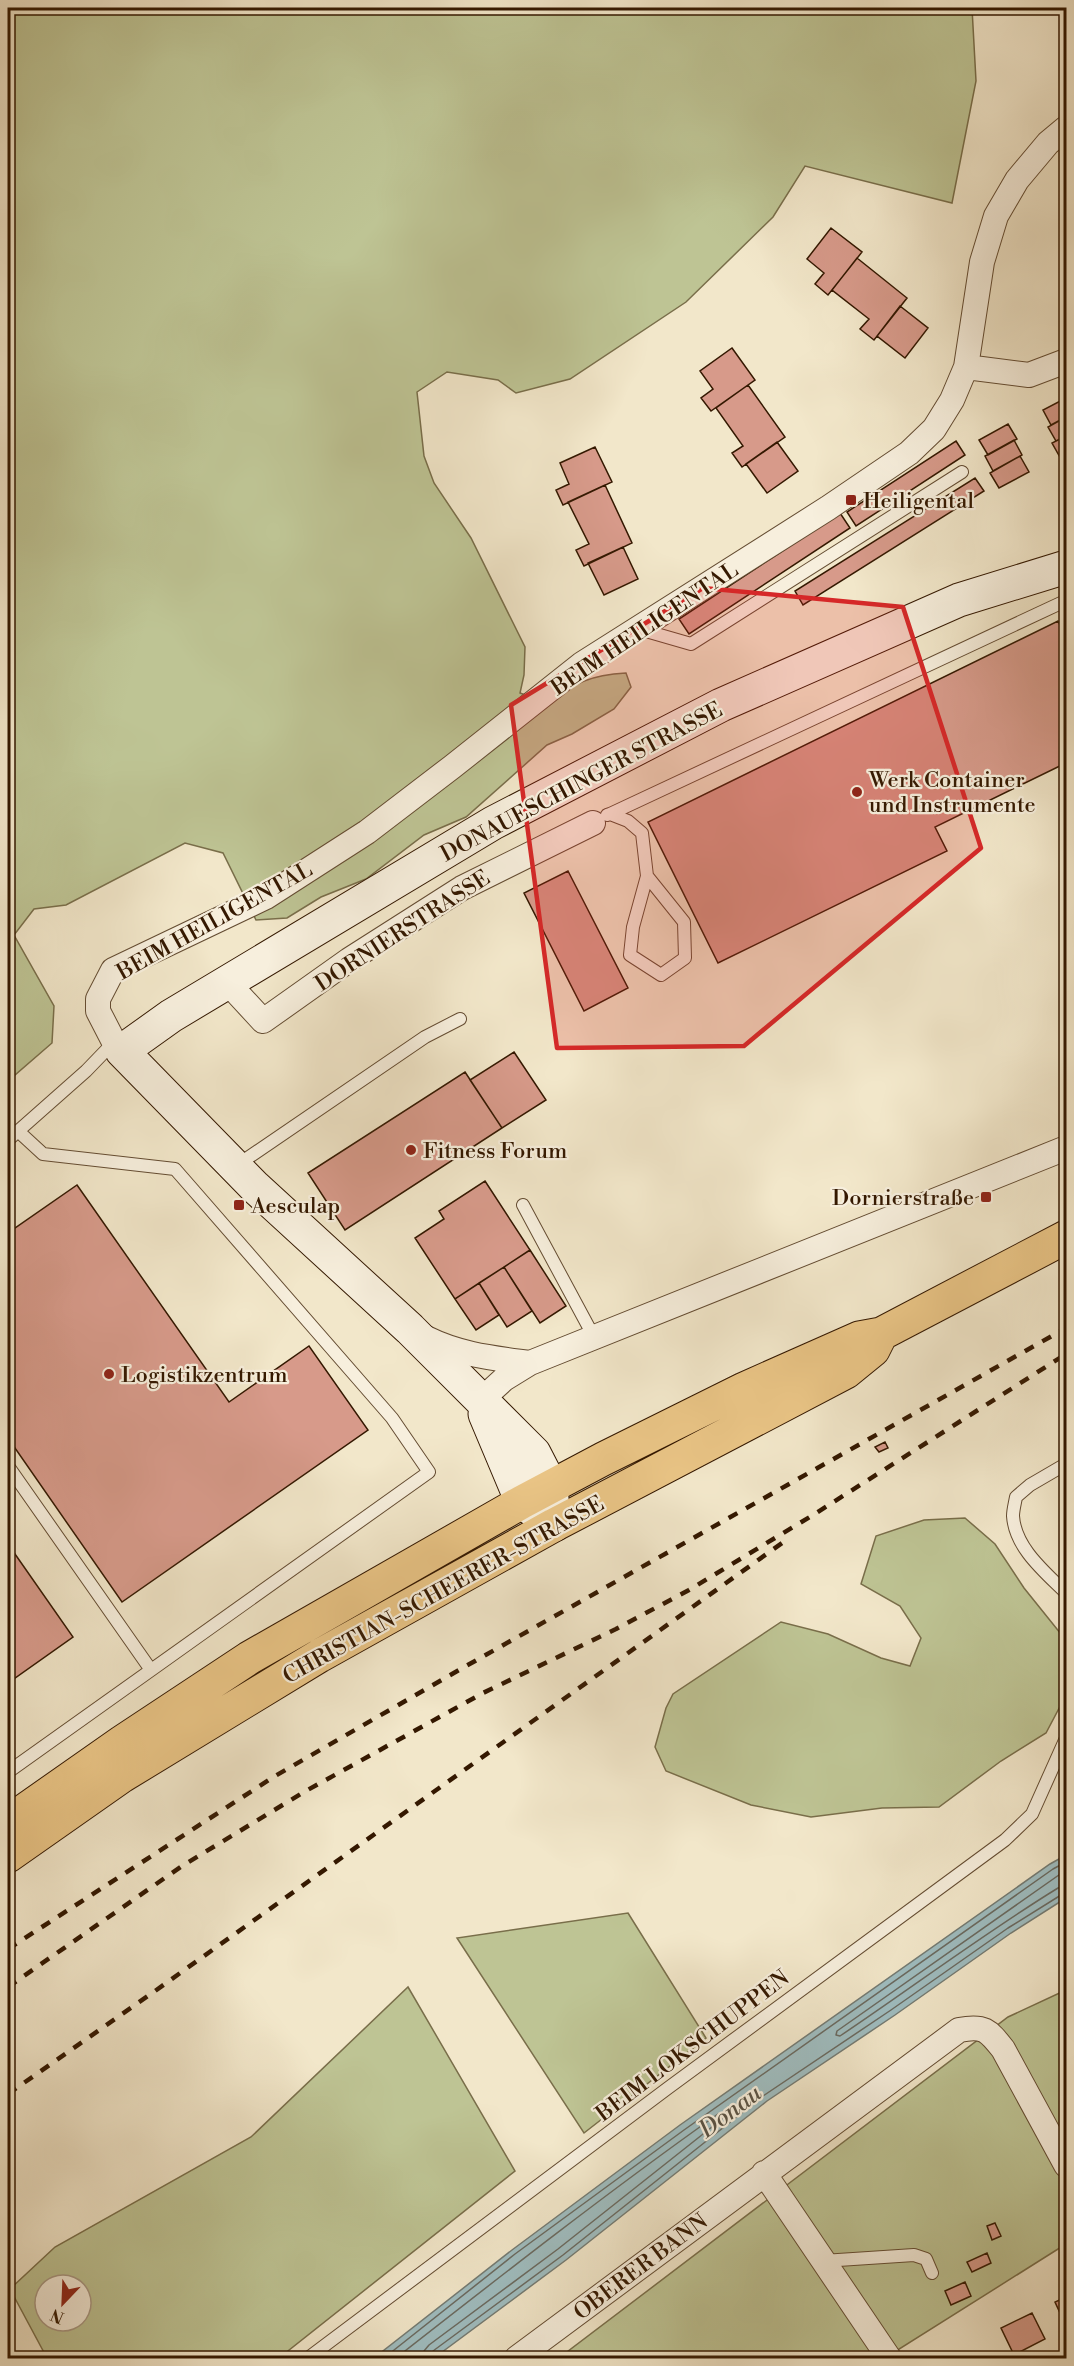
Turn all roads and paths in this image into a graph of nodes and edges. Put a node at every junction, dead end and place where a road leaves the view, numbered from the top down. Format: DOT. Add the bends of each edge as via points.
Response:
graph roads {
  1 [pos="1066,128"];
  2 [pos="1066,361"];
  3 [pos="966,367"];
  4 [pos="962,472"];
  5 [pos="1066,567"];
  6 [pos="1066,607"];
  7 [pos="638,629"];
  8 [pos="601,818"];
  9 [pos="647,876"];
  10 [pos="227,982"];
  11 [pos="460,1019"];
  12 [pos="118,1046"];
  13 [pos="18,1131"];
  14 [pos="8,1140"];
  15 [pos="1066,1148"];
  16 [pos="235,1166"];
  17 [pos="522,1205"];
  18 [pos="1066,1237"];
  19 [pos="410,1329"];
  20 [pos="881,1334"];
  21 [pos="594,1337"];
  22 [pos="530,1363"];
  23 [pos="480,1401"];
  24 [pos="1066,1464"];
  25 [pos="8,1466"];
  26 [pos="551,1486"];
  27 [pos="522,1502"];
  28 [pos="554,1525"];
  29 [pos="1066,1593"];
  30 [pos="151,1670"];
  31 [pos="1066,1738"];
  32 [pos="8,1772"];
  33 [pos="8,1822"];
  34 [pos="8,1856"];
  35 [pos="1066,2165"];
  36 [pos="764,2173"];
  37 [pos="823,2261"];
  38 [pos="932,2273"];
  39 [pos="308,2358"];
  40 [pos="517,2358"];
  41 [pos="889,2358"];
  1 -- 3 [label="street, BEIM HEILIGENTAL" via="1017,180 996,216 982,262"];
  2 -- 3 [label="street" via="1029,375"];
  3 -- 7 [label="street, BEIM HEILIGENTAL" via="934,429 909,453"];
  4 -- 7 [label="lane" via="691,644"];
  5 -- 10 [label="street, DONAUESCHINGER STRASSE" via="959,600 721,705 493,824"];
  6 -- 8 [label="lane" via="1063,602"];
  7 -- 12 [label="street, BEIM HEILIGENTAL" via="582,664 367,832 266,897 113,970 98,999 98,1011"];
  8 -- 9 [label="lane" via="628,820 642,833"];
  8 -- 10 [label="street, DORNIERSTRASSE" via="462,888 349,960 263,1022"];
  9 -- 9 [label="lane" via="630,955 661,975 685,958 684,922"];
  10 -- 12 [label="street, DONAUESCHINGER STRASSE"];
  11 -- 16 [label="lane" via="424,1037"];
  12 -- 13 [label="lane"];
  12 -- 16 [label="street"];
  13 -- 14 [label="lane"];
  13 -- 30 [label="lane" via="43,1154 175,1169 392,1418 429,1472"];
  15 -- 21 [label="street"];
  16 -- 19 [label="street"];
  17 -- 21 [label="lane"];
  18 -- 20 [label="main road, CHRISTIAN-SCHEERER-STRASSE"];
  19 -- 22 [label="street" via="448,1349"];
  19 -- 23 [label="street"];
  20 -- 26 [label="main road, CHRISTIAN-SCHEERER-STRASSE" via="859,1338 744,1389"];
  20 -- 28 [label="main road, CHRISTIAN-SCHEERER-STRASSE" via="873,1350 846,1372"];
  21 -- 22 [label="street"];
  22 -- 23 [label="street"];
  23 -- 26 [label="street" via="534,1453"];
  23 -- 27 [label="street"];
  24 -- 29 [label="lane" via="1016,1497 1013,1516 1020,1542"];
  25 -- 30 [label="lane"];
  26 -- 27 [label="main road, CHRISTIAN-SCHEERER-STRASSE"];
  26 -- 28 [label="street"];
  27 -- 28 [label="street"];
  27 -- 33 [label="main road, CHRISTIAN-SCHEERER-STRASSE" via="249,1658"];
  28 -- 34 [label="main road, CHRISTIAN-SCHEERER-STRASSE" via="319,1656 122,1776"];
  30 -- 32 [label="lane"];
  31 -- 39 [label="lane, BEIM LOKSCHUPPEN" via="1032,1814 1005,1840"];
  35 -- 36 [label="street, OBERER BANN" via="1003,2049 990,2032 977,2026 959,2030"];
  36 -- 37 [label="street"];
  36 -- 40 [label="street, OBERER BANN"];
  37 -- 38 [label="lane" via="914,2254 926,2259"];
  37 -- 41 [label="street"];
}
